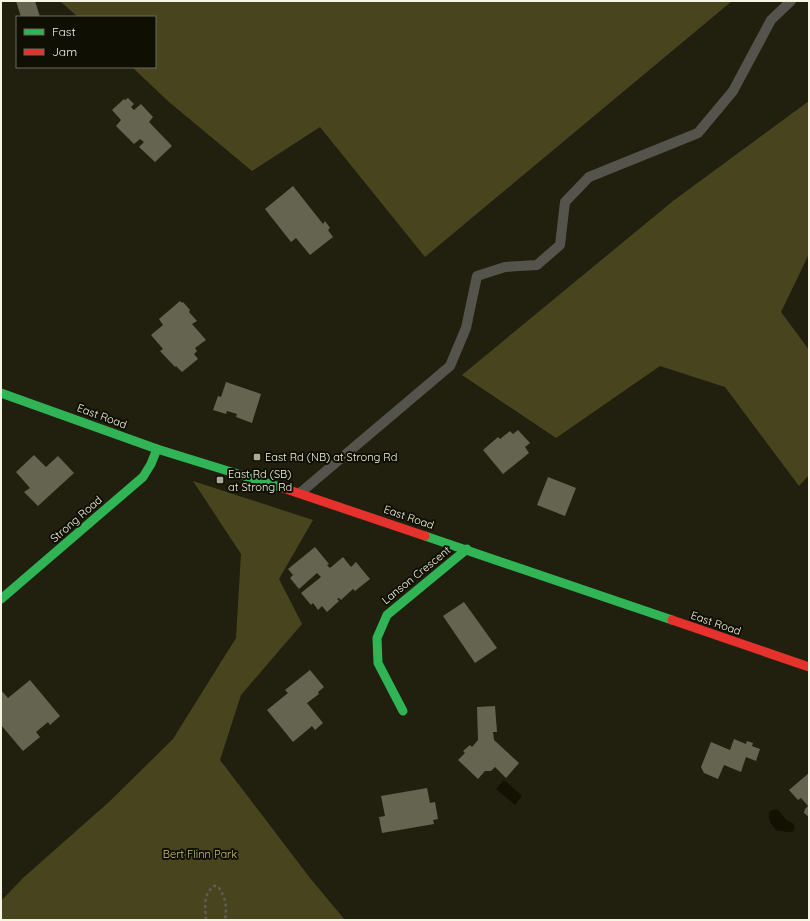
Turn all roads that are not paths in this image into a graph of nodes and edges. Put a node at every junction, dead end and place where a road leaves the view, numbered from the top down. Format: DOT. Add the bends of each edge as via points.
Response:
graph roads {
  1 [pos="791,1"];
  2 [pos="1,393"];
  3 [pos="157,449"];
  4 [pos="300,493"];
  5 [pos="467,549"];
  6 [pos="1,599"];
  7 [pos="809,667"];
  8 [pos="403,711"];
  1 -- 4 [label="lane" via="770,20 733,91 698,133 589,178 565,202 560,245 537,265 505,267 476,276 466,328 450,366"];
  2 -- 3 [label="main road, East Road"];
  3 -- 4 [label="main road, East Road"];
  3 -- 6 [label="main road, Strong Road" via="143,477"];
  4 -- 5 [label="main road, East Road"];
  5 -- 7 [label="main road, East Road"];
  5 -- 8 [label="main road, Lanson Crescent" via="387,615 377,638 378,663"];
}
